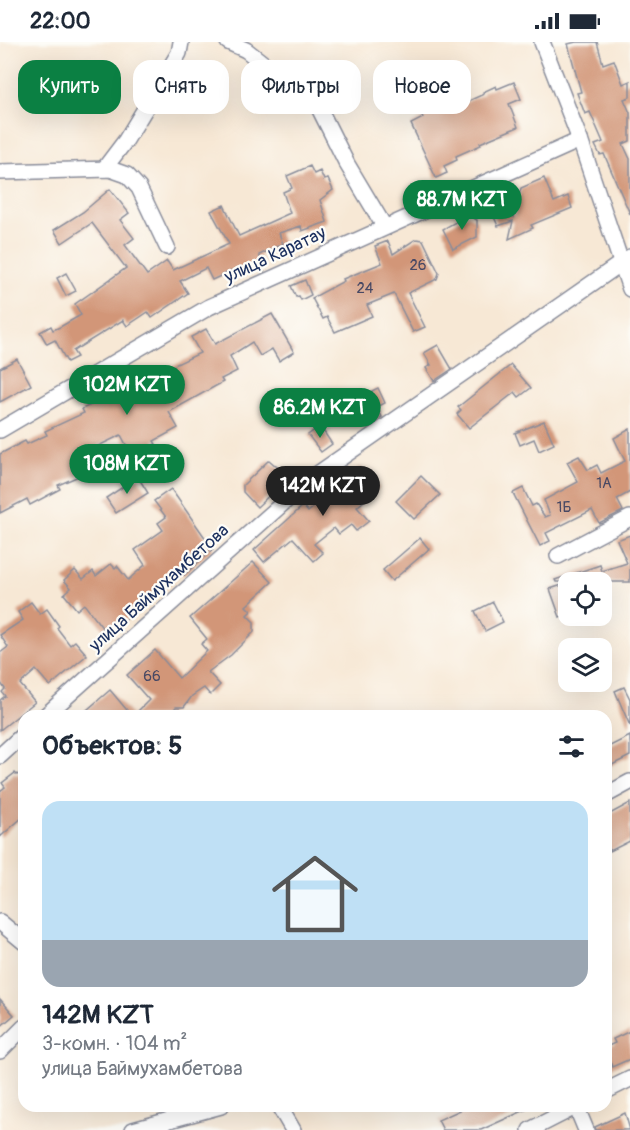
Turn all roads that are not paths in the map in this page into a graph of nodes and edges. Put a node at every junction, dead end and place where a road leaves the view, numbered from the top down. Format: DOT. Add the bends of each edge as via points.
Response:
graph roads {
  1 [pos="181,42"];
  2 [pos="228,42"];
  3 [pos="542,42"];
  4 [pos="580,140"];
  5 [pos="104,169"];
  6 [pos="0,172"];
  7 [pos="384,226"];
  8 [pos="167,247"];
  9 [pos="626,260"];
  10 [pos="630,289"];
  11 [pos="0,430"];
  12 [pos="630,518"];
  13 [pos="558,556"];
  14 [pos="52,710"];
  15 [pos="18,740"];
  16 [pos="0,756"];
  17 [pos="630,782"];
  18 [pos="612,792"];
  19 [pos="0,922"];
  20 [pos="18,937"];
  21 [pos="18,1033"];
  22 [pos="0,1051"];
  23 [pos="630,1079"];
  24 [pos="612,1088"];
  25 [pos="199,1112"];
  26 [pos="282,1112"];
  27 [pos="564,1112"];
  28 [pos="578,1112"];
  29 [pos="133,1130"];
  30 [pos="293,1130"];
  31 [pos="530,1130"];
  32 [pos="586,1130"];
  1 -- 5 [label="street" via="179,53"];
  2 -- 7 [label="street" via="246,50 318,106"];
  3 -- 4 [label="street"];
  4 -- 7 [label="street, улица Каратау"];
  4 -- 9 [label="street"];
  5 -- 6 [label="street"];
  5 -- 8 [label="street" via="127,175 139,188"];
  7 -- 11 [label="street, улица Каратау" via="209,307"];
  9 -- 10 [label="street"];
  9 -- 14 [label="street, улица Баймухамбетова" via="309,480"];
  12 -- 13 [label="street"];
  15 -- 16 [label="street"];
  17 -- 18 [label="street"];
  19 -- 20 [label="street"];
  21 -- 22 [label="street"];
  23 -- 24 [label="street"];
  25 -- 29 [label="street"];
  26 -- 30 [label="street"];
  27 -- 31 [label="street"];
  28 -- 32 [label="street"];
}
